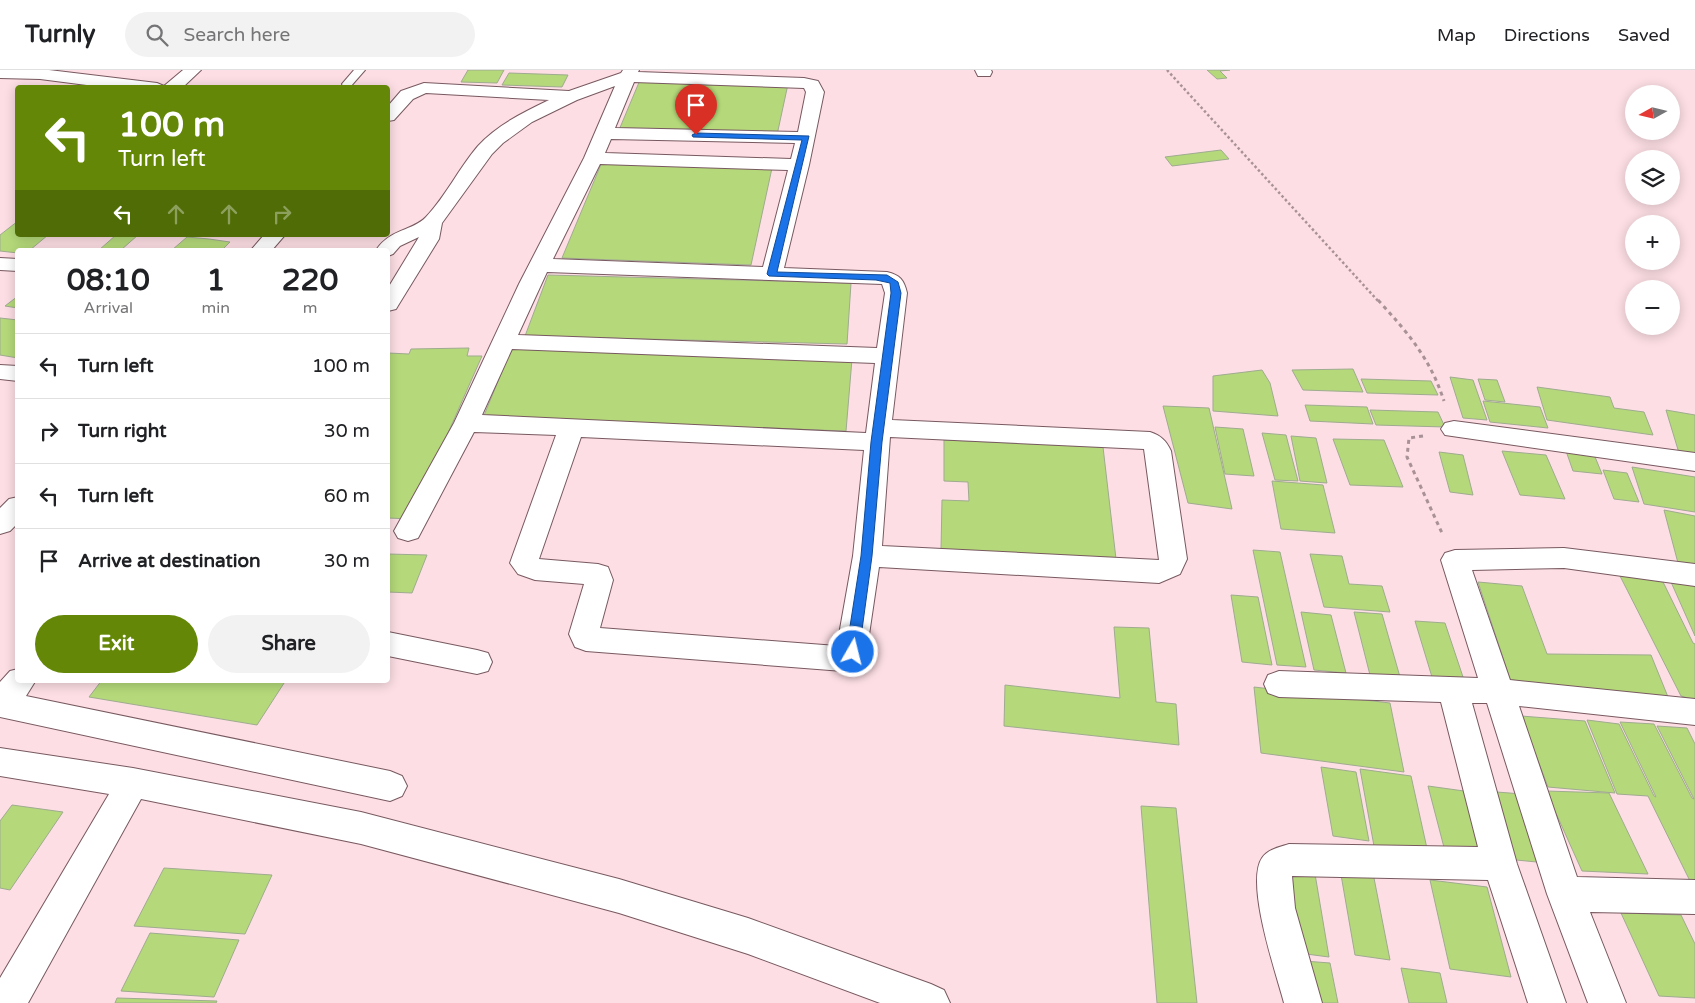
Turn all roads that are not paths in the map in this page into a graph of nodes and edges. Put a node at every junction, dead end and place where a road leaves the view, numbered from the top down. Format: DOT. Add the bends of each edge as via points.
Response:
graph roads {
  1 [pos="193,70"];
  2 [pos="360,70"];
  3 [pos="0,73"];
  4 [pos="628,74"];
  5 [pos="347,84"];
  6 [pos="132,85"];
  7 [pos="175,85"];
  8 [pos="571,96"];
  9 [pos="390,114"];
  10 [pos="603,133"];
  11 [pos="806,138"];
  12 [pos="593,158"];
  13 [pos="800,164"];
  14 [pos="432,223"];
  15 [pos="273,237"];
  16 [pos="262,248"];
  17 [pos="388,248"];
  18 [pos="0,264"];
  19 [pos="15,265"];
  20 [pos="540,265"];
  21 [pos="772,274"];
  22 [pos="390,301"];
  23 [pos="503,342"];
  24 [pos="889,356"];
  25 [pos="0,372"];
  26 [pos="15,374"];
  27 [pos="466,423"];
  28 [pos="571,428"];
  29 [pos="1454,430"];
  30 [pos="878,435"];
  31 [pos="1695,462"];
  32 [pos="15,509"];
  33 [pos="0,524"];
  34 [pos="408,532"];
  35 [pos="867,556"];
  36 [pos="1695,575"];
  37 [pos="390,644"];
  38 [pos="477,662"];
  39 [pos="18,683"];
  40 [pos="1279,684"];
  41 [pos="1453,690"];
  42 [pos="1497,692"];
  43 [pos="0,704"];
  44 [pos="1695,712"];
  45 [pos="0,762"];
  46 [pos="133,783"];
  47 [pos="390,786"];
  48 [pos="1500,864"];
  49 [pos="1565,894"];
  50 [pos="1695,897"];
  51 [pos="7,1003"];
  52 [pos="931,1003"];
  53 [pos="1303,1003"];
  54 [pos="1546,1003"];
  55 [pos="1607,1003"];
  1 -- 7 [label="street"];
  2 -- 5 [label="lane"];
  3 -- 6 [label="street" via="40,74"];
  4 -- 8 [label="street"];
  4 -- 10 [label="street"];
  4 -- 11 [label="street" via="812,85 815,92"];
  8 -- 9 [label="street" via="424,88 407,96"];
  8 -- 14 [label="street" via="526,118 496,139"];
  10 -- 11 [label="street"];
  10 -- 12 [label="street"];
  11 -- 13 [label="street"];
  12 -- 13 [label="street"];
  12 -- 20 [label="street"];
  13 -- 21 [label="street"];
  14 -- 17 [label="street" via="393,242"];
  14 -- 22 [label="street" via="429,239"];
  15 -- 16 [label="street"];
  18 -- 19 [label="street"];
  20 -- 21 [label="street"];
  20 -- 23 [label="street"];
  21 -- 24 [label="street" via="876,277 894,282 896,293"];
  23 -- 24 [label="street"];
  23 -- 27 [label="street"];
  24 -- 30 [label="street"];
  25 -- 26 [label="street"];
  27 -- 28 [label="street"];
  27 -- 34 [label="street"];
  28 -- 30 [label="street"];
  28 -- 35 [label="street" via="524,563 535,569 598,575 584,634 586,639 847,658 853,652"];
  29 -- 31 [label="street"];
  30 -- 35 [label="street"];
  30 -- 35 [label="street" via="1150,441 1158,451 1173,559 1167,570 1158,572"];
  32 -- 33 [label="street"];
  36 -- 42 [label="street" via="1564,558 1455,560"];
  37 -- 38 [label="street"];
  39 -- 43 [label="street"];
  40 -- 41 [label="street"];
  41 -- 42 [label="street"];
  41 -- 48 [label="street"];
  42 -- 44 [label="street"];
  42 -- 49 [label="street"];
  43 -- 47 [label="street"];
  45 -- 46 [label="street"];
  46 -- 51 [label="street"];
  46 -- 52 [label="street" via="361,828 619,896 748,936"];
  48 -- 53 [label="street" via="1289,860 1280,864 1274,870 1277,908"];
  48 -- 54 [label="street"];
  49 -- 50 [label="street"];
  49 -- 55 [label="street"];
}
